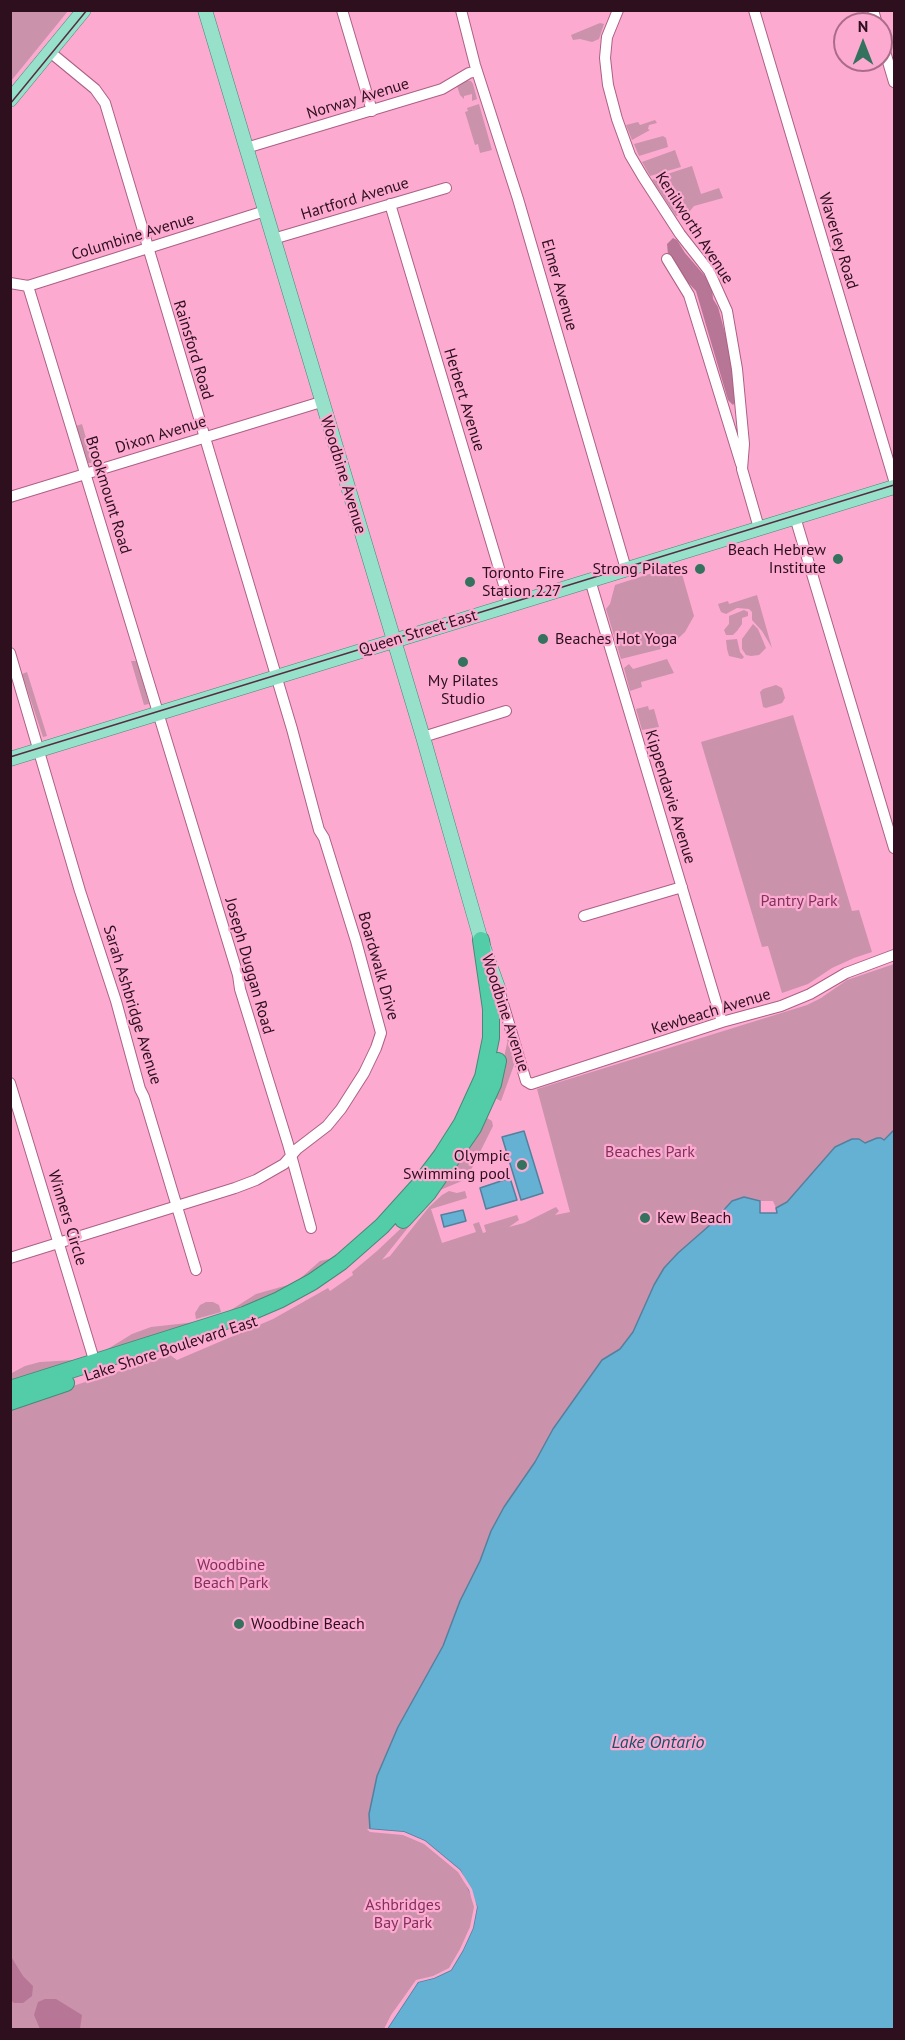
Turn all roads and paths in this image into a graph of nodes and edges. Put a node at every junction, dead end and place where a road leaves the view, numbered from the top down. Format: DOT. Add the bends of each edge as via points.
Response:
graph roads {
  1 [pos="84,10"];
  2 [pos="205,10"];
  3 [pos="342,10"];
  4 [pos="461,10"];
  5 [pos="618,10"];
  6 [pos="754,10"];
  7 [pos="50,52"];
  8 [pos="477,71"];
  9 [pos="10,100"];
  10 [pos="372,111"];
  11 [pos="246,148"];
  12 [pos="446,188"];
  13 [pos="390,204"];
  14 [pos="265,211"];
  15 [pos="273,239"];
  16 [pos="147,248"];
  17 [pos="667,260"];
  18 [pos="10,283"];
  19 [pos="28,286"];
  20 [pos="321,402"];
  21 [pos="204,438"];
  22 [pos="742,469"];
  23 [pos="86,473"];
  24 [pos="894,480"];
  25 [pos="894,487"];
  26 [pos="10,497"];
  27 [pos="795,517"];
  28 [pos="759,528"];
  29 [pos="626,569"];
  30 [pos="590,580"];
  31 [pos="510,604"];
  32 [pos="394,640"];
  33 [pos="10,653"];
  34 [pos="276,677"];
  35 [pos="506,711"];
  36 [pos="158,714"];
  37 [pos="423,737"];
  38 [pos="40,750"];
  39 [pos="10,759"];
  40 [pos="894,848"];
  41 [pos="682,886"];
  42 [pos="584,916"];
  43 [pos="481,940"];
  44 [pos="894,955"];
  45 [pos="499,990"];
  46 [pos="491,1010"];
  47 [pos="722,1022"];
  48 [pos="10,1083"];
  49 [pos="531,1084"];
  50 [pos="291,1156"];
  51 [pos="177,1205"];
  52 [pos="311,1228"];
  53 [pos="59,1242"];
  54 [pos="10,1258"];
  55 [pos="196,1270"];
  56 [pos="95,1362"];
  57 [pos="10,1389"];
  58 [pos="10,1402"];
  1 -- 7 [label="main road"];
  2 -- 11 [label="main road, Woodbine Avenue"];
  3 -- 10 [label="street"];
  4 -- 8 [label="street, Elmer Avenue"];
  5 -- 22 [label="street, Kenilworth Avenue" via="605,51 614,108 638,169 709,271 727,311 737,369 744,444"];
  6 -- 24 [label="street, Waverley Road"];
  7 -- 9 [label="main road"];
  7 -- 16 [label="street, Rainsford Road" via="95,89 105,103"];
  8 -- 10 [label="street, Norway Avenue" via="442,89"];
  8 -- 29 [label="street, Elmer Avenue"];
  10 -- 11 [label="street, Norway Avenue"];
  11 -- 14 [label="main road, Woodbine Avenue"];
  12 -- 13 [label="street, Hartford Avenue"];
  13 -- 15 [label="street, Hartford Avenue"];
  13 -- 31 [label="street, Herbert Avenue"];
  14 -- 15 [label="main road, Woodbine Avenue"];
  14 -- 16 [label="street, Columbine Avenue"];
  15 -- 20 [label="main road, Woodbine Avenue"];
  16 -- 19 [label="street, Columbine Avenue"];
  16 -- 21 [label="street, Rainsford Road"];
  17 -- 22 [label="street, Kenilworth Avenue" via="689,295"];
  18 -- 19 [label="street, Columbine Avenue"];
  19 -- 23 [label="street, Brookmount Road"];
  20 -- 21 [label="street, Dixon Avenue"];
  20 -- 32 [label="main road, Woodbine Avenue"];
  21 -- 23 [label="street, Dixon Avenue"];
  21 -- 34 [label="street, Rainsford Road"];
  22 -- 28 [label="street, Kenilworth Avenue"];
  23 -- 26 [label="street, Dixon Avenue"];
  23 -- 36 [label="street, Brookmount Road"];
  25 -- 27 [label="main road, Queen Street East"];
  27 -- 28 [label="main road, Queen Street East"];
  27 -- 40 [label="street"];
  28 -- 29 [label="main road, Queen Street East"];
  29 -- 30 [label="main road, Queen Street East"];
  30 -- 31 [label="main road, Queen Street East"];
  30 -- 41 [label="street, Kippendavie Avenue"];
  31 -- 32 [label="main road, Queen Street East"];
  32 -- 34 [label="main road, Queen Street East"];
  32 -- 37 [label="main road, Woodbine Avenue"];
  33 -- 38 [label="street, Sarah Ashbridge Avenue"];
  34 -- 36 [label="main road, Queen Street East"];
  34 -- 50 [label="street, Boardwalk Drive" via="381,1028 376,1048 341,1109"];
  35 -- 37 [label="street"];
  36 -- 38 [label="main road, Queen Street East"];
  36 -- 50 [label="street, Joseph Duggan Road"];
  37 -- 43 [label="main road, Woodbine Avenue"];
  38 -- 39 [label="main road, Queen Street East"];
  38 -- 51 [label="street, Sarah Ashbridge Avenue"];
  41 -- 42 [label="street"];
  41 -- 47 [label="street, Kippendavie Avenue"];
  43 -- 45 [label="main road, Woodbine Avenue"];
  43 -- 46 [label="highway, Woodbine Avenue"];
  44 -- 47 [label="street, Kewbeach Avenue" via="846,973 810,994"];
  45 -- 49 [label="street, Woodbine Avenue" via="526,1081"];
  45 -- 58 [label="highway, Lake Shore Boulevard East" via="500,1055 480,1113 428,1193 368,1254 300,1300 248,1325"];
  46 -- 56 [label="highway, Lake Shore Boulevard East" via="488,1059 462,1123 419,1185 361,1246 279,1300 223,1323"];
  47 -- 49 [label="street, Kewbeach Avenue"];
  48 -- 53 [label="street, Winners Circle"];
  50 -- 51 [label="street, Boardwalk Drive" via="248,1184"];
  50 -- 52 [label="street, Joseph Duggan Road"];
  51 -- 53 [label="street, Boardwalk Drive"];
  51 -- 55 [label="street, Sarah Ashbridge Avenue"];
  53 -- 54 [label="street, Boardwalk Drive"];
  53 -- 56 [label="street, Winners Circle"];
  56 -- 57 [label="highway, Lake Shore Boulevard East"];
}
